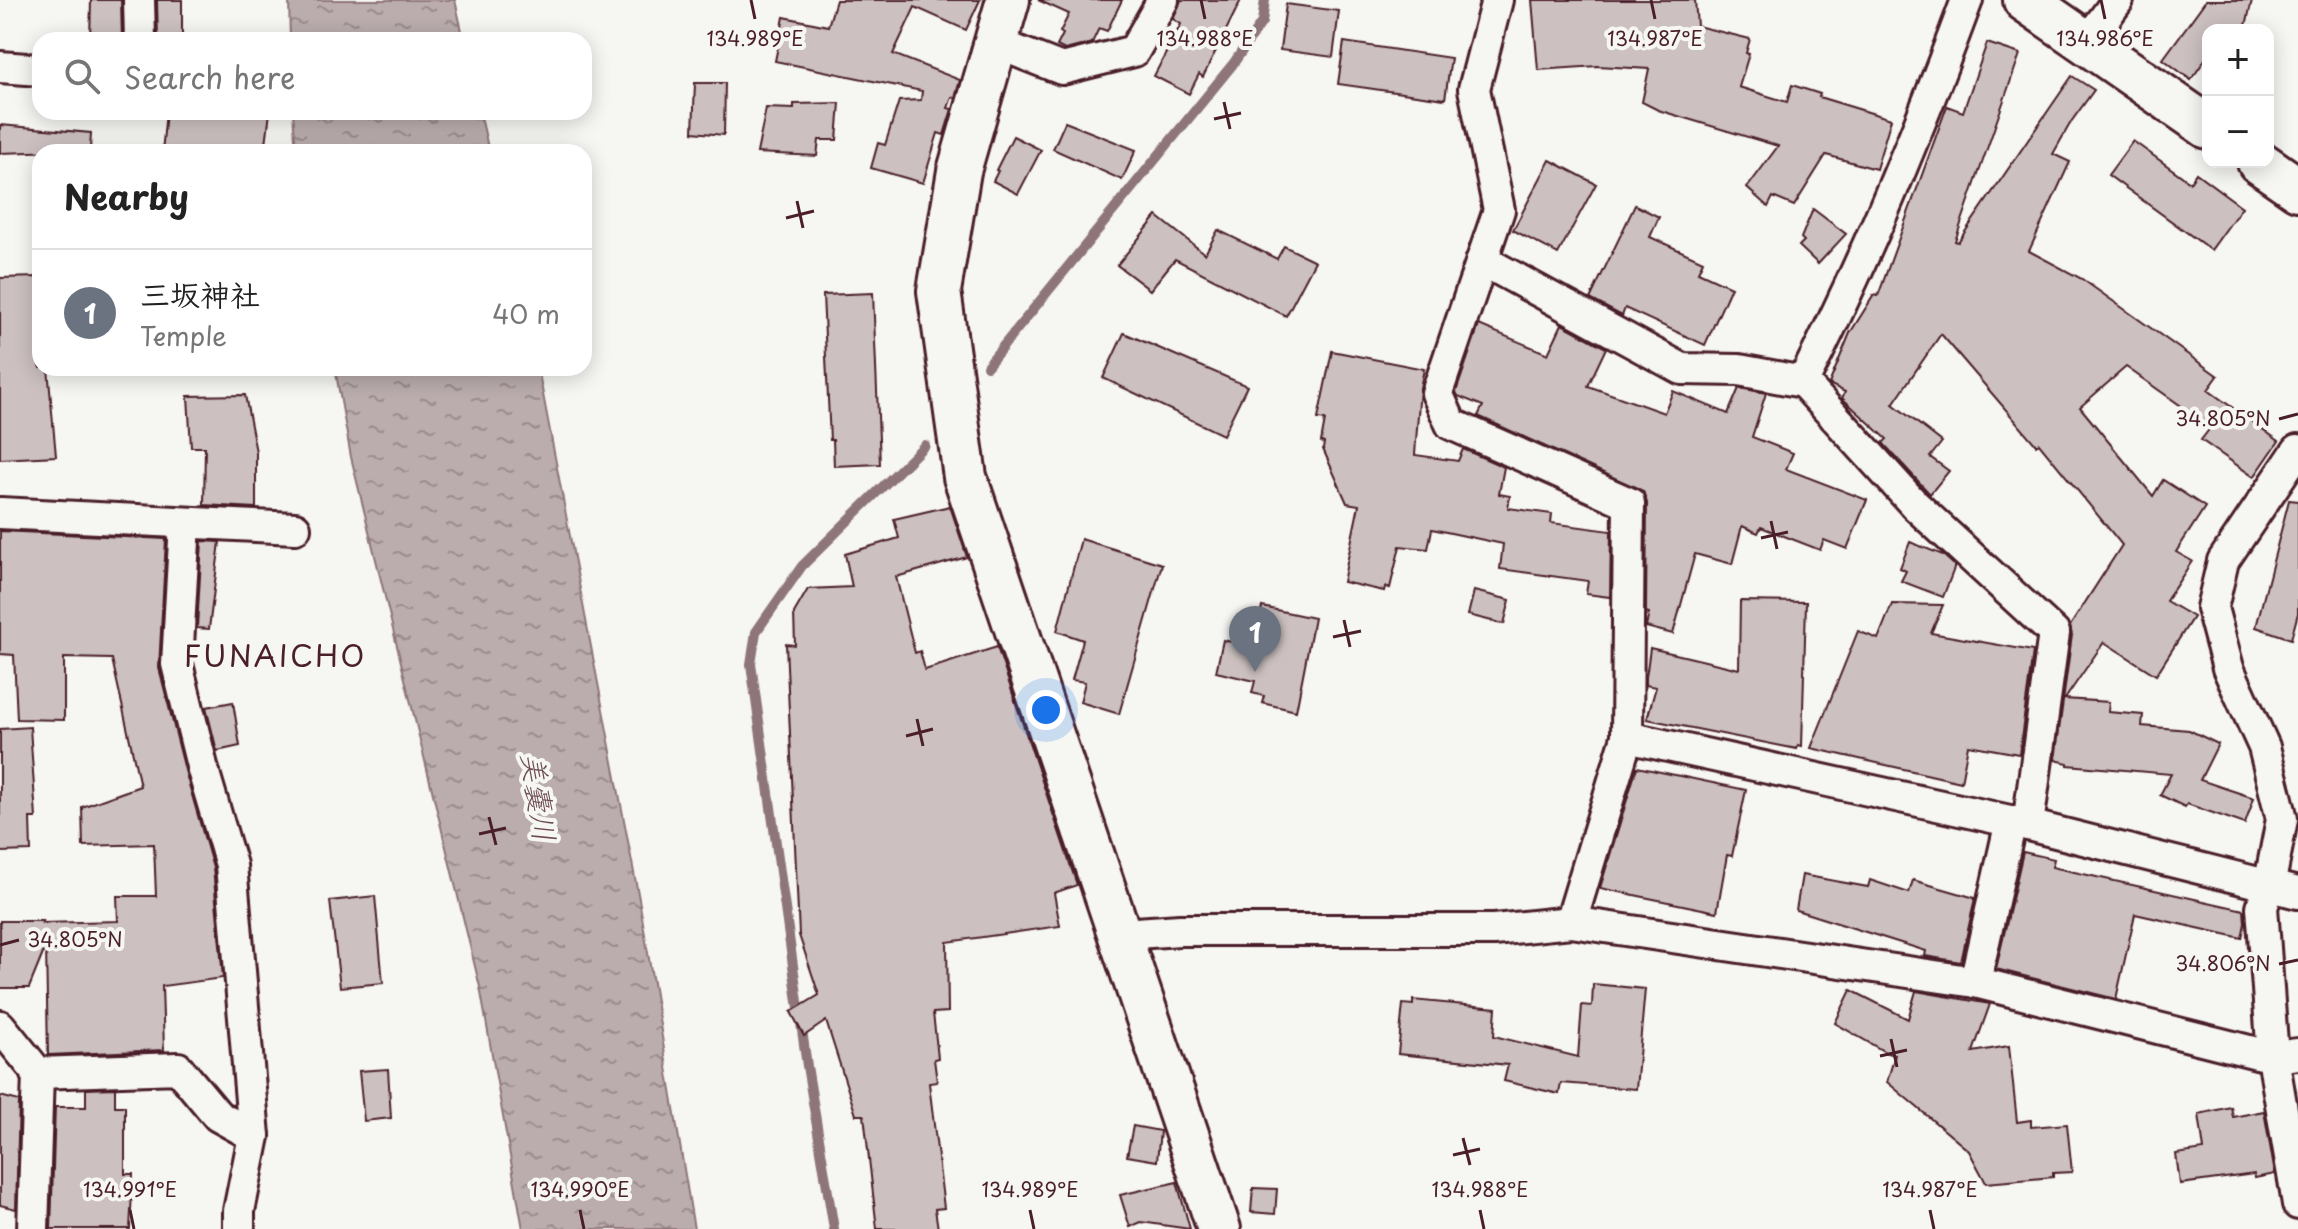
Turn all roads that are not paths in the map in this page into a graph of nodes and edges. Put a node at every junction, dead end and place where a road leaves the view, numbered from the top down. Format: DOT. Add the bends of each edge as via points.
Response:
graph roads {
  1 [pos="139,0"];
  2 [pos="1008,0"];
  3 [pos="1163,0"];
  4 [pos="1497,0"];
  5 [pos="1967,0"];
  6 [pos="2025,0"];
  7 [pos="2118,0"];
  8 [pos="140,32"];
  9 [pos="2087,42"];
  10 [pos="996,43"];
  11 [pos="0,67"];
  12 [pos="32,69"];
  13 [pos="2202,123"];
  14 [pos="2268,168"];
  15 [pos="2298,189"];
  16 [pos="1482,260"];
  17 [pos="1803,382"];
  18 [pos="2298,450"];
  19 [pos="0,513"];
  20 [pos="185,523"];
  21 [pos="295,528"];
  22 [pos="1627,737"];
  23 [pos="2020,823"];
  24 [pos="2284,890"];
  25 [pos="1571,922"];
  26 [pos="1121,934"];
  27 [pos="1975,982"];
  28 [pos="0,1026"];
  29 [pos="2286,1055"];
  30 [pos="38,1073"];
  31 [pos="254,1136"];
  32 [pos="2298,1204"];
  33 [pos="33,1229"];
  34 [pos="239,1229"];
  35 [pos="1219,1229"];
  1 -- 8 [label="street"];
  2 -- 10 [label="street"];
  3 -- 10 [label="street" via="1134,51 1077,66 1062,69"];
  4 -- 16 [label="street" via="1474,89 1499,210"];
  5 -- 17 [label="street" via="1928,103"];
  6 -- 9 [label="street"];
  7 -- 9 [label="street"];
  9 -- 13 [label="street"];
  10 -- 26 [label="street" via="959,171 939,291 965,477"];
  11 -- 12 [label="street"];
  14 -- 15 [label="street"];
  16 -- 17 [label="street" via="1682,369 1739,370"];
  16 -- 22 [label="street" via="1437,393 1451,424 1629,503"];
  17 -- 23 [label="street" via="1915,505 2054,633"];
  18 -- 24 [label="street" via="2223,561 2212,608 2228,668 2264,747 2282,819"];
  19 -- 20 [label="street"];
  20 -- 21 [label="street"];
  20 -- 31 [label="street" via="177,664 231,865"];
  22 -- 23 [label="street"];
  22 -- 25 [label="street"];
  23 -- 24 [label="street"];
  23 -- 27 [label="street"];
  24 -- 29 [label="street" via="2262,907"];
  25 -- 26 [label="street" via="1494,930"];
  25 -- 27 [label="street"];
  26 -- 35 [label="street"];
  27 -- 29 [label="street"];
  28 -- 30 [label="street"];
  29 -- 32 [label="street"];
  30 -- 31 [label="street" via="178,1068 218,1116"];
  30 -- 33 [label="street"];
  31 -- 34 [label="street"];
}
